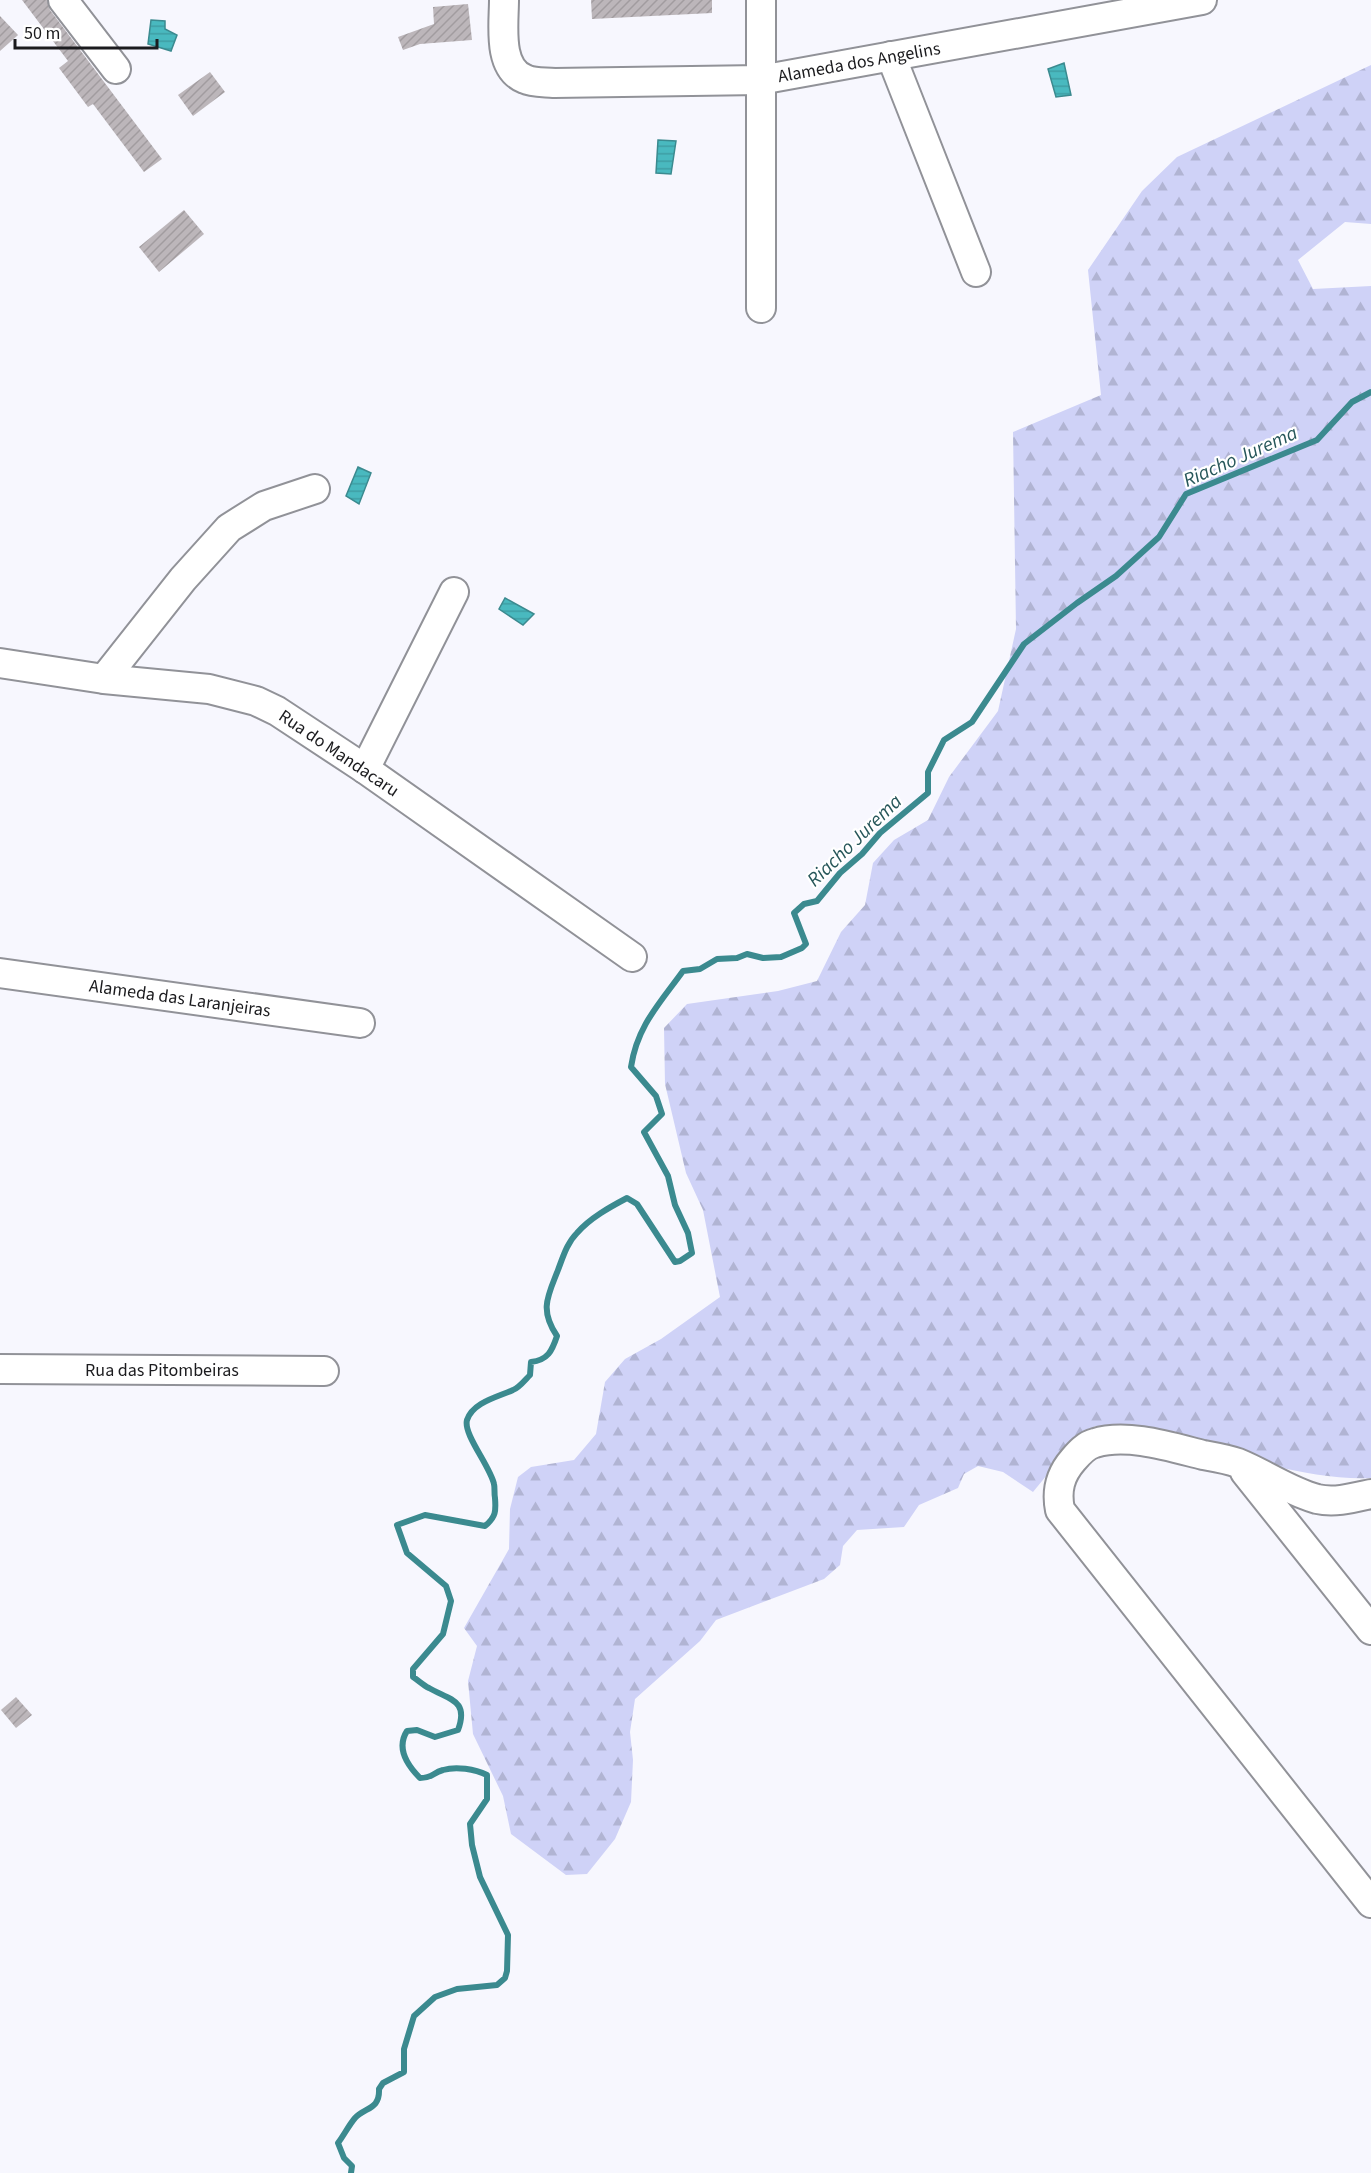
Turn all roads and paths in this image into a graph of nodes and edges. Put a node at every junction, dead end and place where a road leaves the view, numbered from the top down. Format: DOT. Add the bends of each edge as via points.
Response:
graph roads {
  1 [pos="63,0"];
  2 [pos="504,0"];
  3 [pos="761,0"];
  4 [pos="1202,0"];
  5 [pos="891,56"];
  6 [pos="116,69"];
  7 [pos="760,80"];
  8 [pos="976,272"];
  9 [pos="761,308"];
  10 [pos="315,489"];
  11 [pos="454,592"];
  12 [pos="0,663"];
  13 [pos="104,679"];
  14 [pos="365,769"];
  15 [pos="632,957"];
  16 [pos="0,973"];
  17 [pos="360,1023"];
  18 [pos="0,1369"];
  19 [pos="324,1371"];
  20 [pos="1237,1462"];
  21 [pos="1371,1494"];
  22 [pos="1371,1630"];
  23 [pos="1371,1903"];
  1 -- 6 [label="street"];
  2 -- 7 [label="street, Alameda dos Angelins" via="507,62 525,79 554,83"];
  3 -- 7 [label="street"];
  4 -- 5 [label="street, Alameda dos Angelins"];
  5 -- 7 [label="street, Alameda dos Angelins"];
  5 -- 8 [label="street"];
  7 -- 9 [label="street"];
  10 -- 13 [label="street" via="264,506 229,528"];
  11 -- 14 [label="street"];
  12 -- 13 [label="street, Rua do Mandacaru"];
  13 -- 14 [label="street, Rua do Mandacaru" via="209,689 256,701 299,724"];
  14 -- 15 [label="street, Rua do Mandacaru"];
  16 -- 17 [label="street, Alameda das Laranjeiras"];
  18 -- 19 [label="street, Rua das Pitombeiras"];
  20 -- 21 [label="street" via="1295,1492 1319,1499 1340,1501"];
  20 -- 22 [label="street"];
  20 -- 23 [label="street" via="1151,1443 1093,1443 1081,1451 1063,1475 1057,1494 1060,1510"];
}
